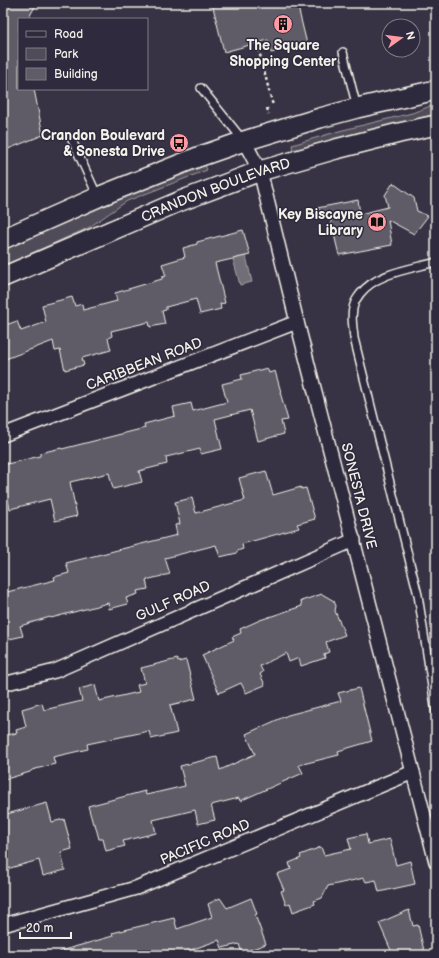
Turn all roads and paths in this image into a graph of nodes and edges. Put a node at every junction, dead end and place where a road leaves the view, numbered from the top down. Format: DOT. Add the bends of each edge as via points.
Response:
graph roads {
  1 [pos="257,43"];
  2 [pos="344,52"];
  3 [pos="201,88"];
  4 [pos="436,90"];
  5 [pos="273,106"];
  6 [pos="357,108"];
  7 [pos="436,125"];
  8 [pos="71,138"];
  9 [pos="244,141"];
  10 [pos="260,171"];
  11 [pos="98,197"];
  12 [pos="3,239"];
  13 [pos="436,262"];
  14 [pos="3,277"];
  15 [pos="297,322"];
  16 [pos="3,435"];
  17 [pos="354,540"];
  18 [pos="3,684"];
  19 [pos="436,713"];
  20 [pos="413,772"];
  21 [pos="436,862"];
  22 [pos="3,925"];
  1 -- 5 [label="path"];
  2 -- 6 [label="lane"];
  3 -- 9 [label="lane"];
  4 -- 6 [label="main road"];
  6 -- 9 [label="main road"];
  7 -- 10 [label="main road, CRANDON BOULEVARD" via="336,149"];
  8 -- 11 [label="lane"];
  9 -- 10 [label="street, SONESTA DRIVE"];
  9 -- 11 [label="main road"];
  10 -- 14 [label="main road, CRANDON BOULEVARD" via="178,202"];
  10 -- 15 [label="street, SONESTA DRIVE"];
  11 -- 12 [label="main road"];
  13 -- 19 [label="lane" via="378,279 365,288 355,301 352,318 354,338 418,595"];
  15 -- 16 [label="street, CARIBBEAN ROAD"];
  15 -- 17 [label="street, SONESTA DRIVE"];
  17 -- 18 [label="street, GULF ROAD" via="55,671"];
  17 -- 20 [label="street, SONESTA DRIVE"];
  20 -- 21 [label="street, SONESTA DRIVE"];
  20 -- 22 [label="street, PACIFIC ROAD" via="136,888"];
}
